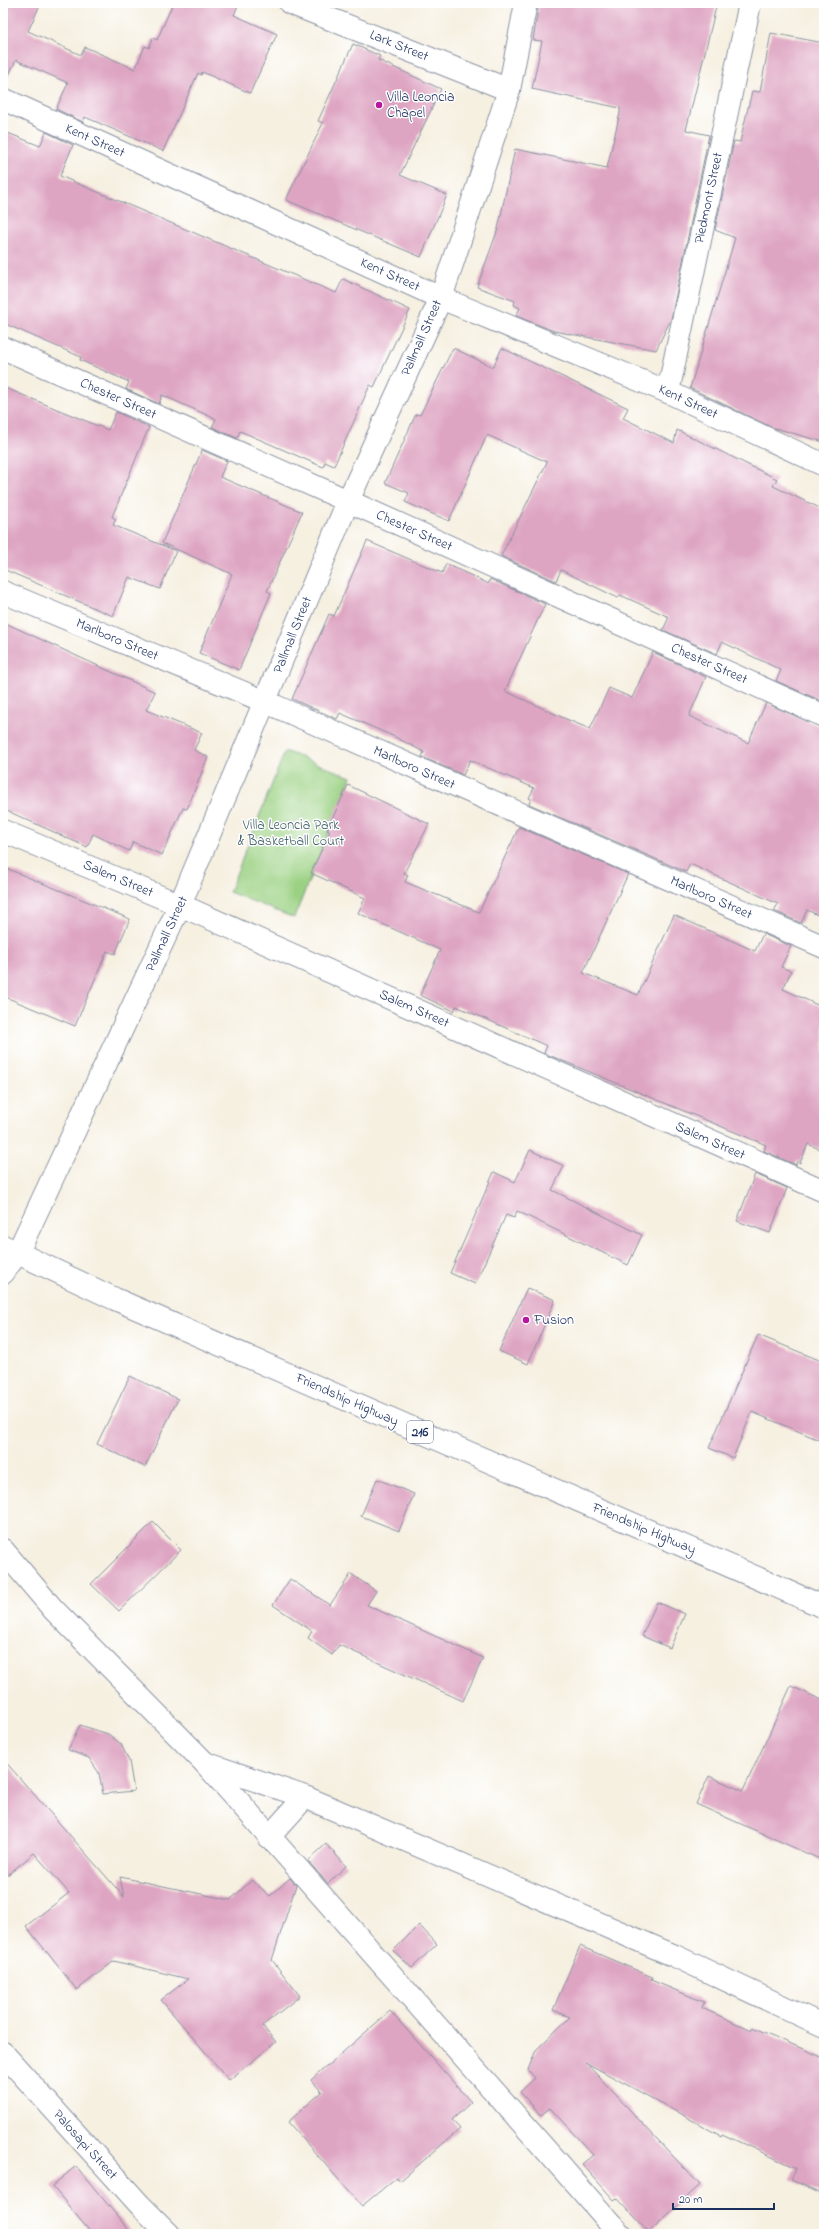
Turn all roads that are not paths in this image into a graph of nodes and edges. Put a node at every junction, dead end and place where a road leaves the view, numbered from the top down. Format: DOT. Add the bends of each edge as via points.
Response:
graph roads {
  1 [pos="290,3"];
  2 [pos="526,3"];
  3 [pos="750,3"];
  4 [pos="509,90"];
  5 [pos="3,99"];
  6 [pos="441,298"];
  7 [pos="3,348"];
  8 [pos="668,392"];
  9 [pos="824,465"];
  10 [pos="348,501"];
  11 [pos="3,592"];
  12 [pos="266,702"];
  13 [pos="824,716"];
  14 [pos="3,831"];
  15 [pos="180,906"];
  16 [pos="824,947"];
  17 [pos="824,1191"];
  18 [pos="10,1249"];
  19 [pos="3,1273"];
  20 [pos="3,1550"];
  21 [pos="824,1607"];
  22 [pos="204,1762"];
  23 [pos="305,1797"];
  24 [pos="269,1837"];
  25 [pos="824,2026"];
  26 [pos="3,2053"];
  27 [pos="169,2234"];
  28 [pos="620,2234"];
  1 -- 4 [label="street, Lark Street"];
  2 -- 4 [label="street, Pallmall Street"];
  3 -- 8 [label="street, Piedmont Street"];
  4 -- 6 [label="street, Pallmall Street"];
  5 -- 6 [label="street, Kent Street"];
  6 -- 8 [label="street, Kent Street"];
  6 -- 10 [label="street, Pallmall Street"];
  7 -- 10 [label="street, Chester Street"];
  8 -- 9 [label="street, Kent Street"];
  10 -- 12 [label="street, Pallmall Street"];
  10 -- 13 [label="street, Chester Street"];
  11 -- 12 [label="street, Marlboro Street"];
  12 -- 15 [label="street, Pallmall Street"];
  12 -- 16 [label="street, Marlboro Street"];
  14 -- 15 [label="street, Salem Street"];
  15 -- 17 [label="street, Salem Street"];
  15 -- 18 [label="street, Pallmall Street"];
  18 -- 19 [label="street, Pallmall Street"];
  18 -- 21 [label="street, Friendship Highway / 216" via="115,1299"];
  20 -- 22 [label="street" via="53,1609"];
  22 -- 23 [label="street"];
  22 -- 24 [label="street"];
  23 -- 24 [label="street"];
  23 -- 25 [label="street" via="675,1956"];
  24 -- 28 [label="street"];
  26 -- 27 [label="street, Palosapi Street"];
}
